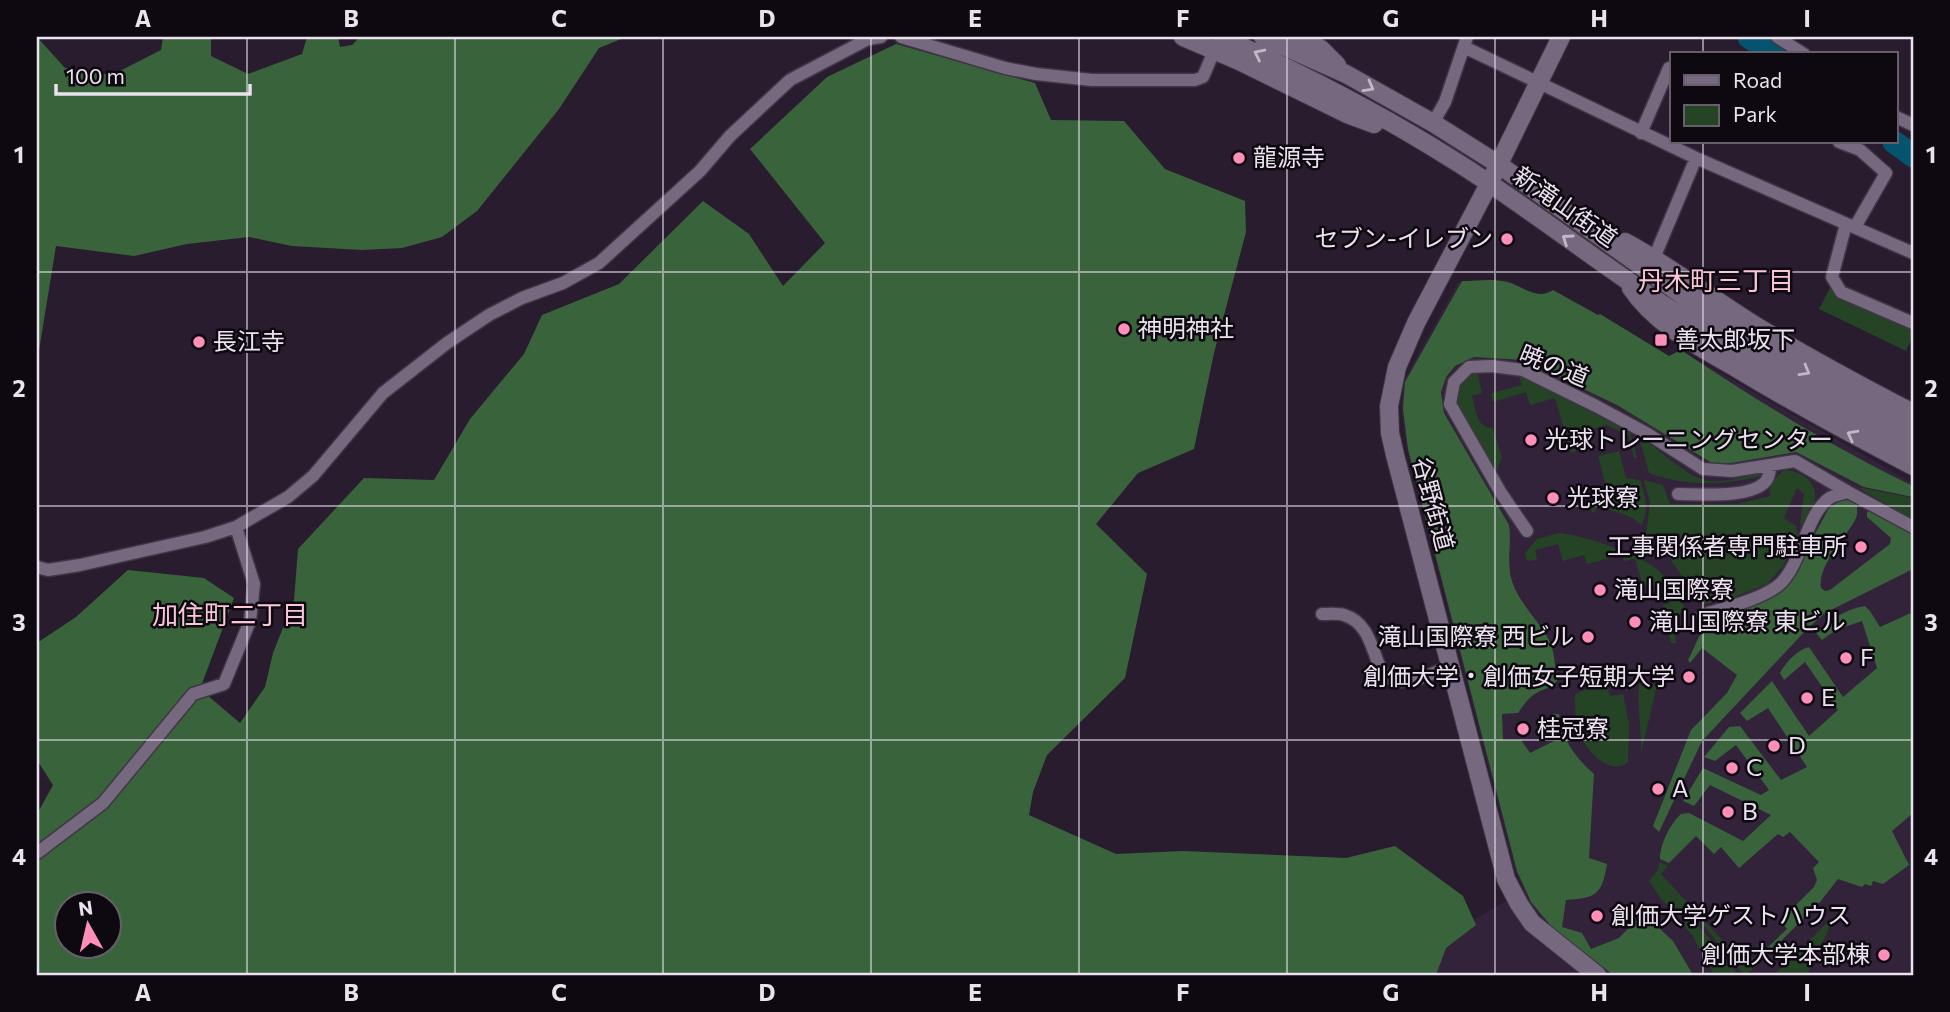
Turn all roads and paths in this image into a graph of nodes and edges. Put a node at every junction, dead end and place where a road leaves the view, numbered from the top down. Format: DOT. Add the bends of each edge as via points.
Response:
graph roads {
  1 [pos="881,37"];
  2 [pos="901,37"];
  3 [pos="1183,37"];
  4 [pos="1263,37"];
  5 [pos="1297,37"];
  6 [pos="1561,37"];
  7 [pos="1777,37"];
  8 [pos="1465,42"];
  9 [pos="1217,44"];
  10 [pos="1801,52"];
  11 [pos="1670,68"];
  12 [pos="1346,74"];
  13 [pos="1538,83"];
  14 [pos="1433,123"];
  15 [pos="1641,132"];
  16 [pos="1844,144"];
  17 [pos="1696,158"];
  18 [pos="1498,164"];
  19 [pos="1489,184"];
  20 [pos="1566,212"];
  21 [pos="1851,225"];
  22 [pos="1913,253"];
  23 [pos="1654,258"];
  24 [pos="1623,277"];
  25 [pos="1913,323"];
  26 [pos="1913,413"];
  27 [pos="1913,430"];
  28 [pos="1913,448"];
  29 [pos="1771,465"];
  30 [pos="1913,466"];
  31 [pos="1848,492"];
  32 [pos="1678,494"];
  33 [pos="236,527"];
  34 [pos="1913,527"];
  35 [pos="1527,531"];
  36 [pos="42,568"];
  37 [pos="37,581"];
  38 [pos="1322,614"];
  39 [pos="1702,615"];
  40 [pos="1450,667"];
  41 [pos="37,853"];
  42 [pos="1597,975"];
  1 -- 33 [label="street" via="868,38 790,80 599,263 499,310 447,343 383,393 313,476 288,497"];
  2 -- 9 [label="street" via="1005,68 1092,80 1195,80 1203,77"];
  3 -- 9 [label="main road, 新滝山街道"];
  4 -- 12 [label="main road, 新滝山街道"];
  5 -- 12 [label="main road" via="1321,49"];
  6 -- 13 [label="main road, 谷野街道"];
  7 -- 10 [label="street"];
  8 -- 13 [label="street"];
  8 -- 14 [label="street"];
  19 -- 9 [label="main road, 新滝山街道, one-way" via="1417,139 1348,114"];
  11 -- 15 [label="street"];
  12 -- 14 [label="main road, 新滝山街道, one-way"];
  13 -- 15 [label="street"];
  13 -- 18 [label="main road, 谷野街道"];
  14 -- 18 [label="main road, 新滝山街道"];
  15 -- 17 [label="street"];
  16 -- 21 [label="street" via="1860,150 1886,173"];
  17 -- 21 [label="street"];
  17 -- 23 [label="street"];
  18 -- 19 [label="main road, 谷野街道"];
  18 -- 20 [label="main road, 新滝山街道"];
  24 -- 19 [label="main road, 新滝山街道, one-way"];
  19 -- 40 [label="main road, 谷野街道" via="1405,346 1389,406 1395,455"];
  20 -- 23 [label="main road"];
  20 -- 27 [label="main road, 新滝山街道, one-way" via="1736,331"];
  21 -- 22 [label="street"];
  21 -- 25 [label="street" via="1832,277 1835,285 1841,292"];
  23 -- 26 [label="main road" via="1788,345"];
  24 -- 28 [label="main road, 新滝山街道" via="1775,375"];
  30 -- 24 [label="main road, one-way" via="1716,357 1654,316"];
  29 -- 31 [label="street, 暁の道" via="1795,461"];
  29 -- 32 [label="street" via="1768,479 1758,488 1731,494"];
  29 -- 35 [label="street, 暁の道" via="1721,472 1703,469 1596,406 1522,370 1469,367 1454,382 1450,404"];
  31 -- 34 [label="street"];
  31 -- 39 [label="street" via="1830,497 1819,509 1778,586"];
  33 -- 36 [label="street"];
  33 -- 41 [label="street" via="254,584 250,621 224,684 193,694 103,803"];
  36 -- 37 [label="street"];
  38 -- 40 [label="street" via="1345,615 1368,634 1380,672 1387,678 1411,680"];
  40 -- 42 [label="main road, 谷野街道" via="1506,879 1532,923"];
}
